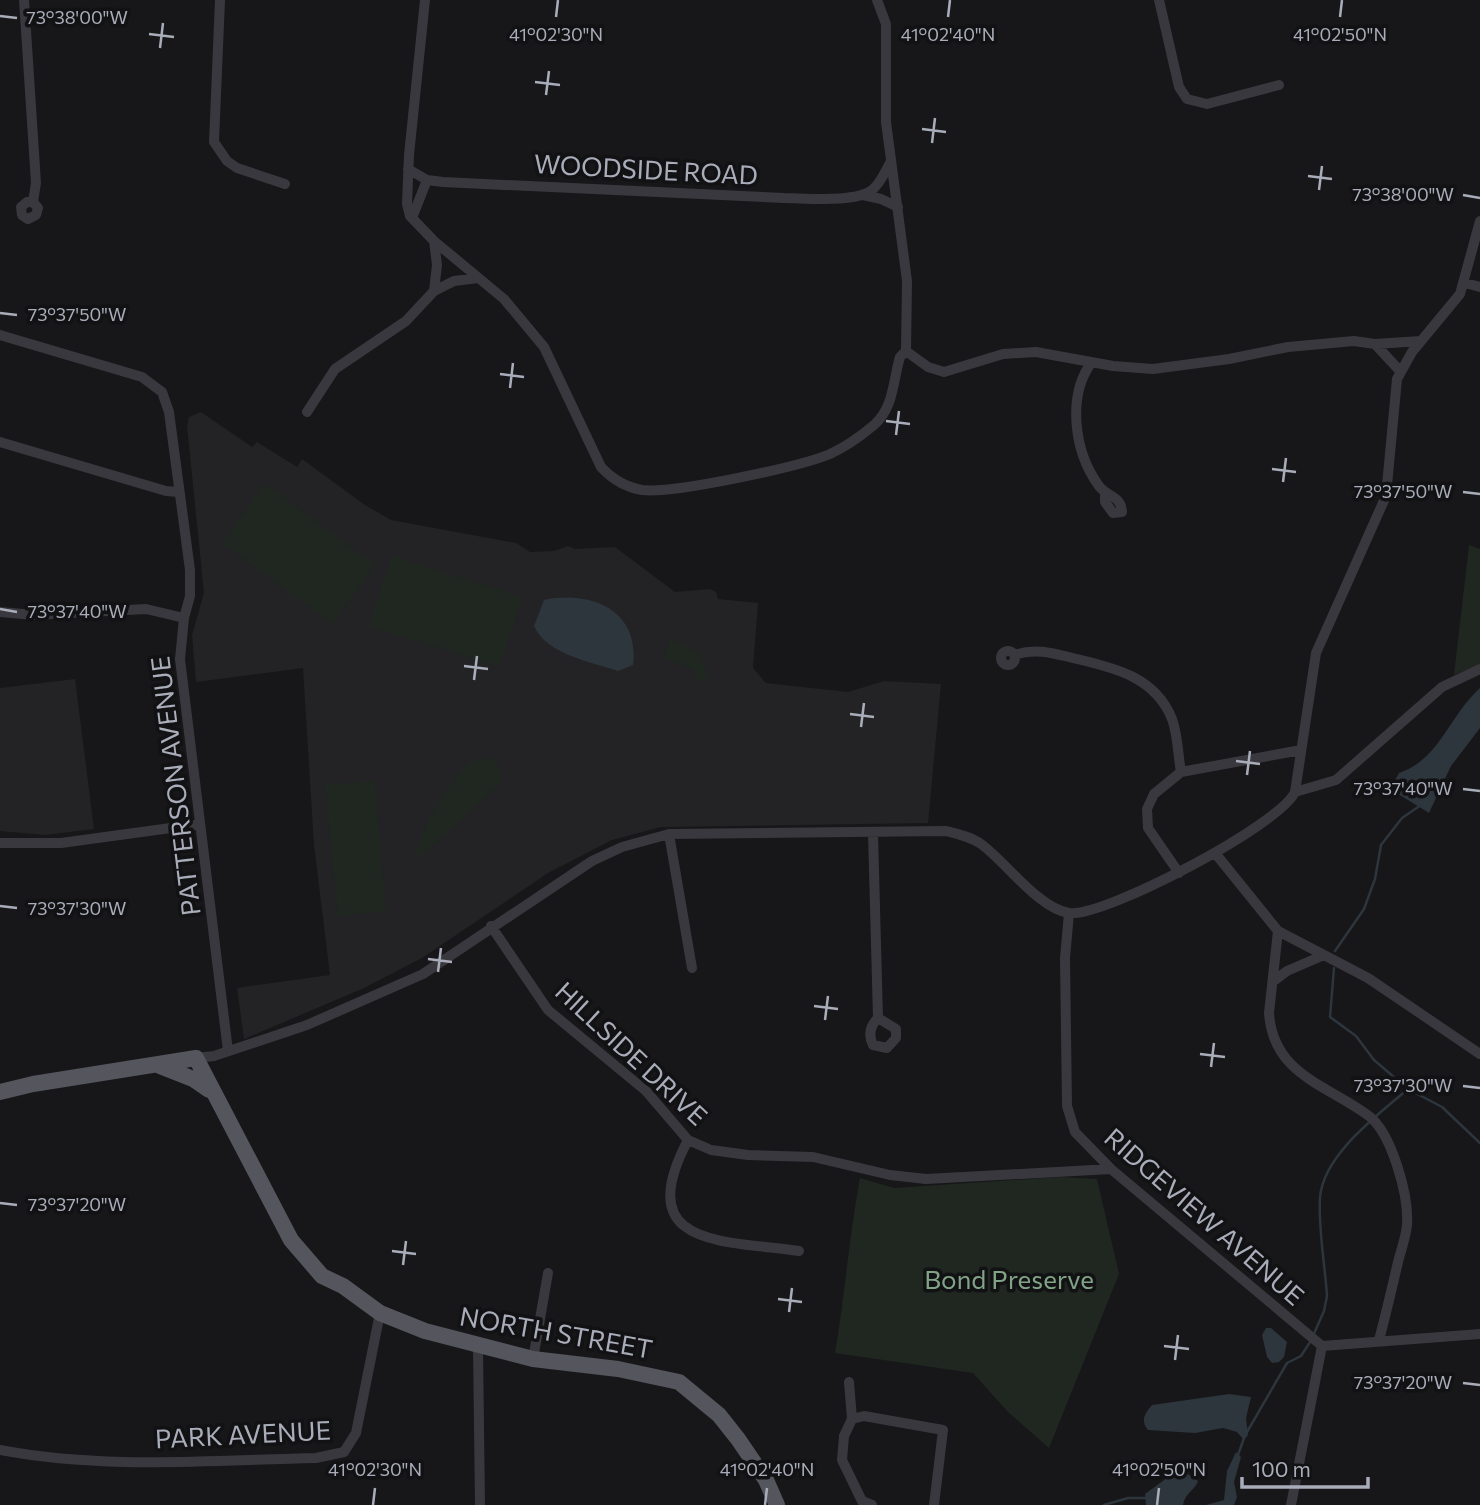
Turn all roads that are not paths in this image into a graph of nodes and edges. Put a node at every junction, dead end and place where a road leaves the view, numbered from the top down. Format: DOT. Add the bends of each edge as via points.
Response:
graph roads {
  1 [pos="24,0"];
  2 [pos="220,0"];
  3 [pos="425,0"];
  4 [pos="877,0"];
  5 [pos="1159,0"];
  6 [pos="1279,85"];
  7 [pos="890,163"];
  8 [pos="408,169"];
  9 [pos="427,180"];
  10 [pos="285,184"];
  11 [pos="863,195"];
  12 [pos="33,202"];
  13 [pos="898,208"];
  14 [pos="412,218"];
  15 [pos="1480,221"];
  16 [pos="434,241"];
  17 [pos="478,278"];
  18 [pos="1465,283"];
  19 [pos="1480,287"];
  20 [pos="434,291"];
  21 [pos="0,335"];
  22 [pos="1421,341"];
  23 [pos="1375,344"];
  24 [pos="906,351"];
  25 [pos="1091,363"];
  26 [pos="1400,371"];
  27 [pos="307,412"];
  28 [pos="0,442"];
  29 [pos="179,492"];
  30 [pos="1105,493"];
  31 [pos="0,612"];
  32 [pos="184,618"];
  33 [pos="1015,655"];
  34 [pos="1480,669"];
  35 [pos="1301,750"];
  36 [pos="1181,772"];
  37 [pos="1295,792"];
  38 [pos="200,824"];
  39 [pos="873,833"];
  40 [pos="669,834"];
  41 [pos="0,843"];
  42 [pos="1214,853"];
  43 [pos="1179,873"];
  44 [pos="1069,913"];
  45 [pos="491,926"];
  46 [pos="1279,930"];
  47 [pos="1324,955"];
  48 [pos="692,968"];
  49 [pos="1275,980"];
  50 [pos="878,1018"];
  51 [pos="228,1051"];
  52 [pos="1480,1054"];
  53 [pos="196,1058"];
  54 [pos="155,1064"];
  55 [pos="0,1092"];
  56 [pos="213,1092"];
  57 [pos="688,1140"];
  58 [pos="1111,1169"];
  59 [pos="799,1251"];
  60 [pos="548,1273"];
  61 [pos="380,1314"];
  62 [pos="1480,1334"];
  63 [pos="1379,1340"];
  64 [pos="1315,1341"];
  65 [pos="478,1347"];
  66 [pos="533,1359"];
  67 [pos="849,1382"];
  68 [pos="852,1419"];
  69 [pos="0,1450"];
  70 [pos="480,1505"];
  71 [pos="777,1505"];
  72 [pos="872,1505"];
  73 [pos="934,1505"];
  74 [pos="1291,1505"];
  1 -- 12 [label="street" via="36,183"];
  2 -- 10 [label="street" via="214,142 237,167"];
  3 -- 8 [label="street"];
  4 -- 7 [label="street" via="887,24"];
  5 -- 6 [label="street" via="1179,87 1187,99 1207,104"];
  7 -- 11 [label="street" via="873,190"];
  7 -- 13 [label="street"];
  8 -- 9 [label="street, WOODSIDE ROAD"];
  8 -- 14 [label="street" via="407,204"];
  9 -- 11 [label="street, WOODSIDE ROAD" via="785,198"];
  9 -- 14 [label="street"];
  11 -- 13 [label="street, WOODSIDE ROAD"];
  13 -- 24 [label="street" via="907,281"];
  14 -- 16 [label="street"];
  15 -- 18 [label="street"];
  16 -- 17 [label="street"];
  16 -- 20 [label="street"];
  17 -- 20 [label="street" via="454,281"];
  17 -- 24 [label="street" via="504,299 544,347 601,467 621,483 643,490 677,489 801,463 850,443 885,414 900,357"];
  18 -- 19 [label="street"];
  18 -- 22 [label="street" via="1452,306"];
  20 -- 27 [label="street" via="406,321 335,369"];
  21 -- 29 [label="street" via="142,377 162,392 169,412"];
  22 -- 23 [label="street"];
  22 -- 26 [label="street"];
  23 -- 25 [label="street" via="1322,342 1170,369"];
  23 -- 26 [label="street"];
  24 -- 25 [label="street" via="944,372 1003,354 1036,352"];
  25 -- 30 [label="street" via="1078,387 1077,421 1091,473"];
  26 -- 35 [label="street" via="1391,416 1386,496 1316,653"];
  28 -- 29 [label="street"];
  29 -- 32 [label="street" via="190,570"];
  31 -- 32 [label="street, PATTERSON AVENUE" via="34,615 146,609"];
  32 -- 38 [label="street, PATTERSON AVENUE" via="180,659"];
  33 -- 36 [label="street" via="1043,651 1109,666 1141,680 1158,696 1172,720"];
  34 -- 37 [label="street" via="1442,687 1343,776"];
  35 -- 36 [label="street"];
  35 -- 37 [label="street"];
  36 -- 43 [label="street" via="1154,794 1147,809 1147,828"];
  37 -- 42 [label="street" via="1277,815"];
  38 -- 41 [label="street" via="61,843"];
  38 -- 51 [label="street, PATTERSON AVENUE"];
  39 -- 40 [label="street"];
  39 -- 44 [label="street" via="946,831 964,835 981,844 1047,902"];
  39 -- 50 [label="street"];
  40 -- 45 [label="street" via="592,861"];
  40 -- 48 [label="street"];
  42 -- 43 [label="street"];
  42 -- 46 [label="street"];
  43 -- 44 [label="street" via="1087,911"];
  44 -- 58 [label="street, RIDGEVIEW AVENUE" via="1065,957 1067,1106 1075,1132"];
  45 -- 51 [label="street" via="423,974 307,1025"];
  45 -- 57 [label="street, HILLSIDE DRIVE" via="548,1010 646,1091"];
  46 -- 47 [label="street"];
  46 -- 49 [label="street"];
  47 -- 49 [label="street"];
  47 -- 52 [label="street" via="1368,978"];
  49 -- 63 [label="street" via="1270,1026 1279,1047 1304,1078 1378,1125 1401,1174 1407,1225"];
  51 -- 53 [label="street"];
  53 -- 54 [label="main road"];
  53 -- 56 [label="main road, NORTH STREET"];
  54 -- 55 [label="main road"];
  54 -- 56 [label="main road"];
  56 -- 61 [label="main road, NORTH STREET" via="298,1251 322,1276"];
  57 -- 58 [label="street, HILLSIDE DRIVE" via="711,1150 813,1157 926,1179"];
  57 -- 59 [label="street" via="677,1160 670,1195 674,1216 685,1230 702,1237"];
  58 -- 64 [label="street, RIDGEVIEW AVENUE"];
  60 -- 66 [label="street"];
  61 -- 65 [label="main road, NORTH STREET"];
  61 -- 69 [label="street, PARK AVENUE" via="356,1433 344,1452 317,1458 108,1462 46,1459"];
  62 -- 63 [label="street"];
  63 -- 64 [label="street"];
  64 -- 74 [label="street"];
  65 -- 66 [label="main road, NORTH STREET"];
  65 -- 70 [label="street"];
  66 -- 71 [label="main road, NORTH STREET" via="679,1382 712,1408 738,1439"];
  67 -- 68 [label="street"];
  68 -- 72 [label="street" via="844,1436 842,1460 862,1501"];
  68 -- 73 [label="street" via="864,1416 943,1430"];
}
